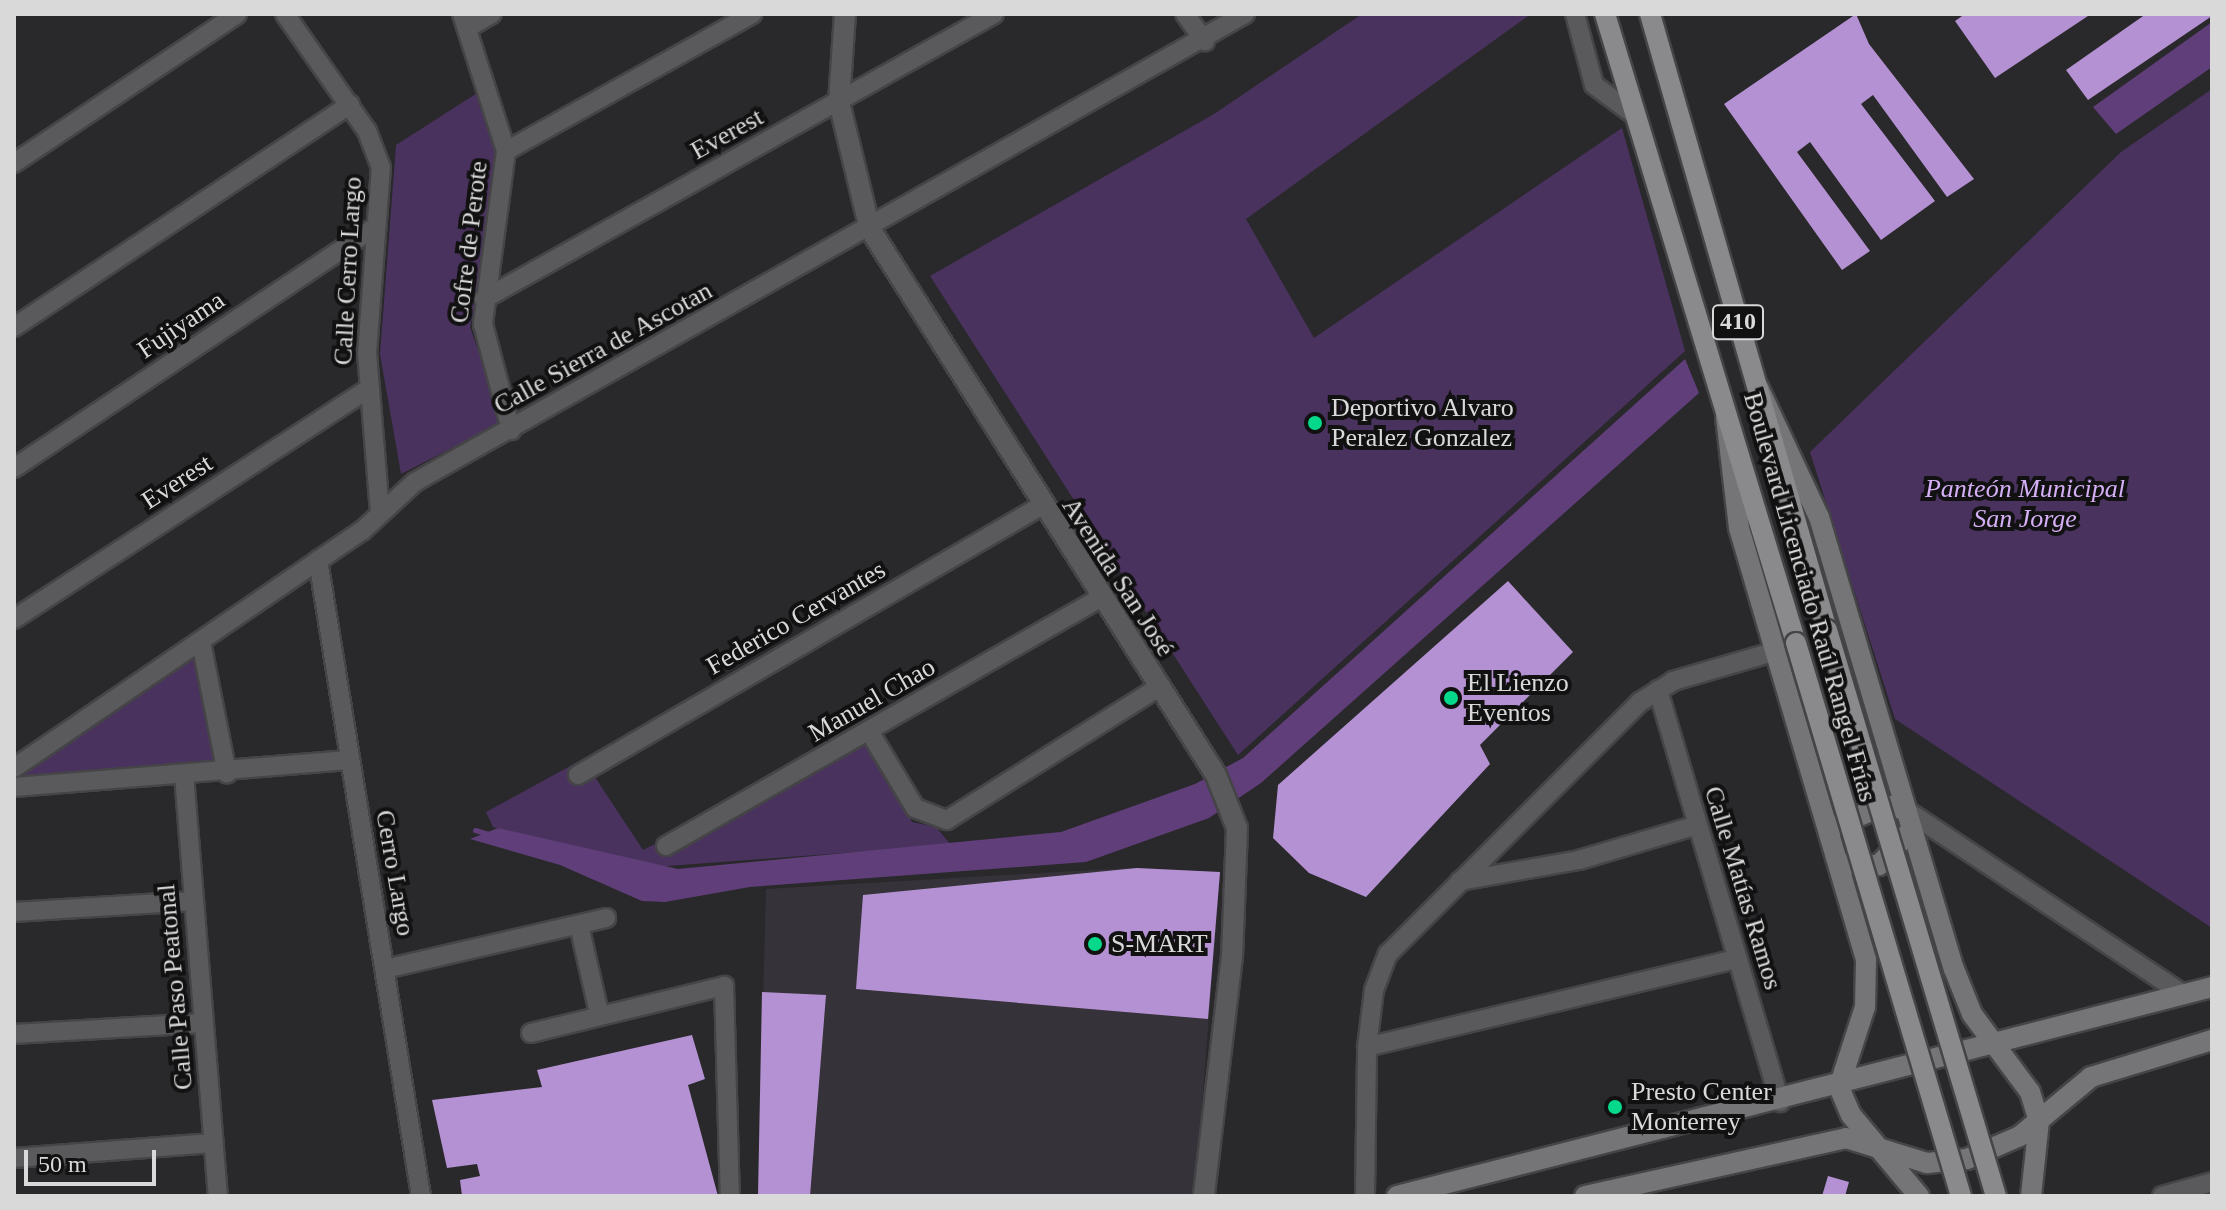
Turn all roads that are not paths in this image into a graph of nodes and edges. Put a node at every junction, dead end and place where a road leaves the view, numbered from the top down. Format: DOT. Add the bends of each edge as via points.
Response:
graph roads {
  1 [pos="237,14"];
  2 [pos="285,14"];
  3 [pos="492,14"];
  4 [pos="752,14"];
  5 [pos="845,14"];
  6 [pos="994,14"];
  7 [pos="1185,14"];
  8 [pos="1245,14"];
  9 [pos="1575,14"];
  10 [pos="1605,14"];
  11 [pos="1650,14"];
  12 [pos="467,20"];
  13 [pos="1205,42"];
  14 [pos="839,102"];
  15 [pos="350,105"];
  16 [pos="1632,113"];
  17 [pos="506,151"];
  18 [pos="14,163"];
  19 [pos="377,226"];
  20 [pos="870,229"];
  21 [pos="484,299"];
  22 [pos="14,327"];
  23 [pos="1755,383"];
  24 [pos="368,389"];
  25 [pos="1727,401"];
  26 [pos="511,430"];
  27 [pos="14,468"];
  28 [pos="1041,506"];
  29 [pos="380,512"];
  30 [pos="318,560"];
  31 [pos="1102,597"];
  32 [pos="14,619"];
  33 [pos="201,642"];
  34 [pos="1773,652"];
  35 [pos="1159,687"];
  36 [pos="1658,690"];
  37 [pos="869,731"];
  38 [pos="349,760"];
  39 [pos="14,768"];
  40 [pos="227,773"];
  41 [pos="184,775"];
  42 [pos="578,775"];
  43 [pos="14,787"];
  44 [pos="1909,819"];
  45 [pos="1697,825"];
  46 [pos="1828,834"];
  47 [pos="666,846"];
  48 [pos="1835,859"];
  49 [pos="1460,881"];
  50 [pos="194,901"];
  51 [pos="14,912"];
  52 [pos="606,918"];
  53 [pos="579,925"];
  54 [pos="1737,959"];
  55 [pos="385,969"];
  56 [pos="2212,987"];
  57 [pos="2183,994"];
  58 [pos="599,1013"];
  59 [pos="203,1023"];
  60 [pos="531,1033"];
  61 [pos="14,1034"];
  62 [pos="2212,1040"];
  63 [pos="1367,1047"];
  64 [pos="1994,1047"];
  65 [pos="1839,1087"];
  66 [pos="1780,1102"];
  67 [pos="2039,1121"];
  68 [pos="213,1143"];
  69 [pos="1877,1148"];
  70 [pos="14,1158"];
  71 [pos="2212,1182"];
  72 [pos="218,1196"];
  73 [pos="421,1196"];
  74 [pos="730,1196"];
  75 [pos="1204,1196"];
  76 [pos="1365,1196"];
  77 [pos="1397,1196"];
  78 [pos="1585,1196"];
  79 [pos="1919,1196"];
  80 [pos="1961,1196"];
  81 [pos="1996,1196"];
  82 [pos="2031,1196"];
  83 [pos="2162,1196"];
  1 -- 18 [label="street"];
  2 -- 15 [label="street, Calle Cerro Largo"];
  3 -- 12 [label="street"];
  4 -- 17 [label="street"];
  5 -- 14 [label="street, Avenida San José"];
  6 -- 14 [label="street, Everest"];
  7 -- 13 [label="street"];
  8 -- 13 [label="street, Calle Sierra de Ascotan"];
  9 -- 16 [label="street" via="1594,85"];
  10 -- 16 [label="main road, Boulevard Licenciado Raúl Rangel Frías / 410"];
  11 -- 23 [label="main road, Boulevard Licenciado Raúl Rangel Frías / 410"];
  12 -- 17 [label="street, Cofre de Perote"];
  13 -- 20 [label="street, Calle Sierra de Ascotan"];
  14 -- 20 [label="street, Avenida San José"];
  14 -- 21 [label="street, Everest"];
  15 -- 19 [label="street, Calle Cerro Largo" via="381,167"];
  15 -- 22 [label="street"];
  16 -- 25 [label="main road, Boulevard Licenciado Raúl Rangel Frías / 410"];
  17 -- 21 [label="street, Cofre de Perote"];
  19 -- 24 [label="street, Calle Cerro Largo"];
  19 -- 27 [label="street, Fujiyama"];
  20 -- 26 [label="street, Calle Sierra de Ascotan"];
  20 -- 28 [label="street, Avenida San José"];
  21 -- 26 [label="street, Cofre de Perote" via="483,341"];
  23 -- 44 [label="main road" via="1776,412 1819,517"];
  23 -- 81 [label="main road, Boulevard Licenciado Raúl Rangel Frías / 410, bridge"];
  24 -- 29 [label="street, Calle Cerro Largo"];
  24 -- 32 [label="street, Everest"];
  25 -- 34 [label="main road" via="1732,497"];
  25 -- 80 [label="main road, Boulevard Licenciado Raúl Rangel Frías / 410, bridge"];
  26 -- 29 [label="street, Calle Sierra de Ascotan" via="415,482"];
  28 -- 31 [label="street, Avenida San José"];
  28 -- 42 [label="street, Federico Cervantes"];
  29 -- 30 [label="street, Calle Sierra de Ascotan"];
  30 -- 33 [label="street, Calle Sierra de Ascotan"];
  30 -- 38 [label="street, Cerro Largo"];
  31 -- 35 [label="street, Avenida San José"];
  31 -- 37 [label="street, Manuel Chao"];
  33 -- 39 [label="street, Calle Sierra de Ascotan"];
  33 -- 40 [label="street"];
  34 -- 36 [label="street"];
  34 -- 46 [label="main road"];
  35 -- 37 [label="street" via="947,820 915,808"];
  35 -- 75 [label="street, Avenida San José" via="1216,775 1237,828 1232,956"];
  36 -- 45 [label="street, Calle Matías Ramos"];
  36 -- 49 [label="street"];
  37 -- 47 [label="street, Manuel Chao"];
  38 -- 40 [label="street"];
  38 -- 55 [label="street, Cerro Largo"];
  40 -- 41 [label="street"];
  41 -- 43 [label="street"];
  41 -- 50 [label="street, Calle Paso Peatonal"];
  44 -- 46 [label="main road" via="1885,805 1859,812"];
  44 -- 48 [label="main road" via="1879,865"];
  44 -- 57 [label="street"];
  44 -- 64 [label="main road" via="1954,969"];
  45 -- 49 [label="street" via="1579,860"];
  45 -- 54 [label="street, Calle Matías Ramos"];
  46 -- 48 [label="main road"];
  48 -- 65 [label="main road" via="1866,960 1865,1007"];
  49 -- 63 [label="street" via="1382,964"];
  50 -- 51 [label="street"];
  50 -- 59 [label="street, Calle Paso Peatonal"];
  52 -- 53 [label="street"];
  53 -- 55 [label="street"];
  53 -- 58 [label="street"];
  54 -- 63 [label="street"];
  54 -- 66 [label="street, Calle Matías Ramos"];
  55 -- 73 [label="street, Cerro Largo"];
  56 -- 57 [label="main road"];
  57 -- 64 [label="main road"];
  58 -- 60 [label="street"];
  58 -- 74 [label="street" via="704,986 729,991"];
  59 -- 61 [label="street"];
  59 -- 68 [label="street, Calle Paso Peatonal"];
  62 -- 67 [label="main road" via="2091,1077"];
  63 -- 76 [label="street"];
  64 -- 65 [label="main road"];
  64 -- 67 [label="main road" via="2030,1092"];
  65 -- 66 [label="main road"];
  65 -- 69 [label="main road"];
  66 -- 77 [label="main road"];
  67 -- 69 [label="main road" via="1967,1159 1927,1163"];
  67 -- 82 [label="main road"];
  68 -- 70 [label="street"];
  68 -- 72 [label="street, Calle Paso Peatonal"];
  69 -- 78 [label="main road" via="1846,1138"];
  69 -- 79 [label="main road"];
  71 -- 83 [label="street"];
}
